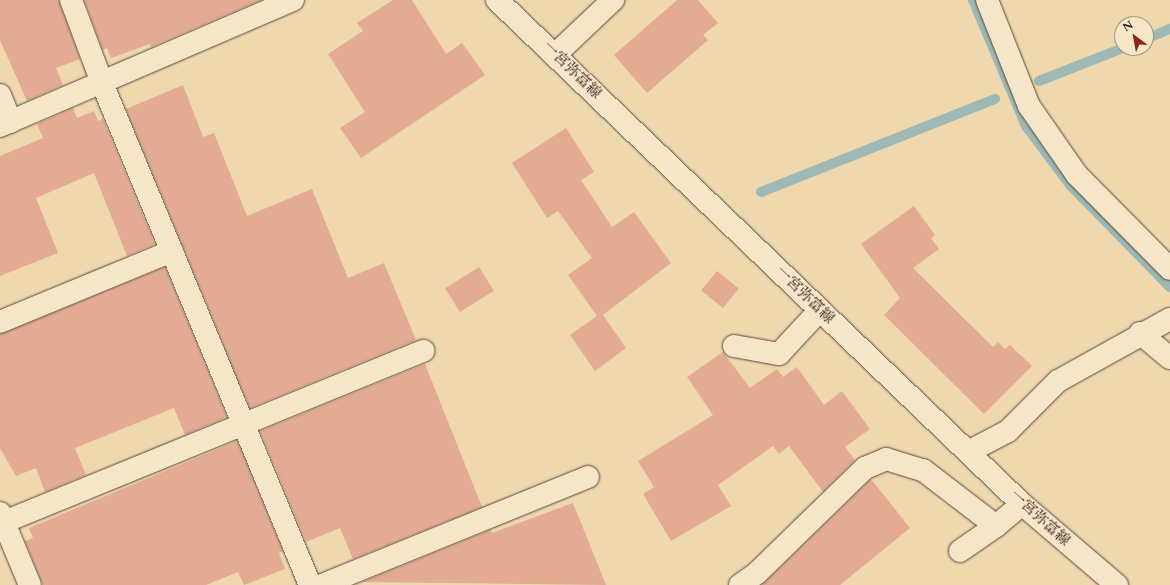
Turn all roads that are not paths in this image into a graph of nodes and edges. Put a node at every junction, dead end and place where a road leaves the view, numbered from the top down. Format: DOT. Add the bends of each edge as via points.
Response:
graph roads {
  1 [pos="71,0"];
  2 [pos="294,0"];
  3 [pos="497,0"];
  4 [pos="613,0"];
  5 [pos="987,0"];
  6 [pos="556,54"];
  7 [pos="102,83"];
  8 [pos="0,95"];
  9 [pos="5,124"];
  10 [pos="172,251"];
  11 [pos="1170,269"];
  12 [pos="820,310"];
  13 [pos="1170,320"];
  14 [pos="0,322"];
  15 [pos="1140,333"];
  16 [pos="734,346"];
  17 [pos="423,351"];
  18 [pos="1170,358"];
  19 [pos="244,422"];
  20 [pos="970,451"];
  21 [pos="588,477"];
  22 [pos="1022,504"];
  23 [pos="2,517"];
  24 [pos="996,526"];
  25 [pos="960,551"];
  26 [pos="30,585"];
  27 [pos="310,585"];
  28 [pos="322,585"];
  29 [pos="740,585"];
  30 [pos="1117,585"];
  1 -- 7 [label="street"];
  2 -- 7 [label="street"];
  3 -- 6 [label="street, 一宮弥富線"];
  4 -- 6 [label="street"];
  5 -- 11 [label="street" via="1029,106 1077,175"];
  6 -- 12 [label="street, 一宮弥富線"];
  7 -- 9 [label="street"];
  7 -- 10 [label="street"];
  8 -- 9 [label="street"];
  10 -- 14 [label="street"];
  10 -- 19 [label="street"];
  12 -- 16 [label="street" via="779,354"];
  12 -- 20 [label="street, 一宮弥富線"];
  13 -- 15 [label="street"];
  15 -- 18 [label="street"];
  15 -- 20 [label="street" via="1058,381 1008,431"];
  17 -- 19 [label="street"];
  19 -- 23 [label="street"];
  19 -- 27 [label="street"];
  20 -- 22 [label="street, 一宮弥富線"];
  21 -- 28 [label="street"];
  22 -- 24 [label="street"];
  22 -- 30 [label="street, 一宮弥富線"];
  23 -- 26 [label="street"];
  24 -- 25 [label="street"];
  24 -- 29 [label="street" via="923,470 886,459 865,468 757,573"];
}
